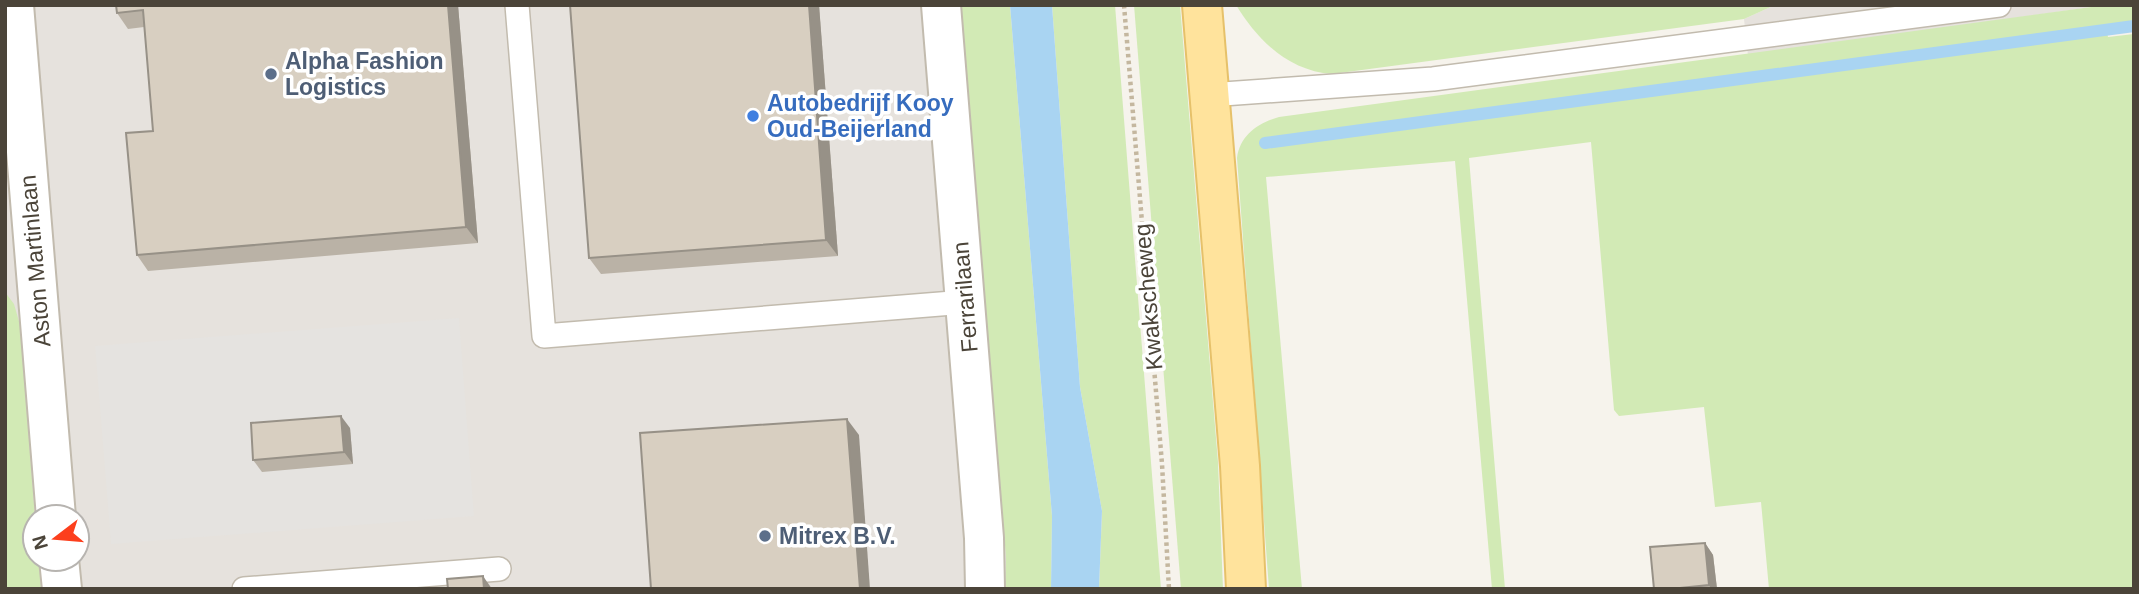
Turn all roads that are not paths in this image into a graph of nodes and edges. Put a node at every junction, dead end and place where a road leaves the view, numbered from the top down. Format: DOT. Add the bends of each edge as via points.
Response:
graph roads {
  1 [pos="14,5"];
  2 [pos="517,5"];
  3 [pos="941,5"];
  4 [pos="1202,5"];
  5 [pos="1999,5"];
  6 [pos="1209,95"];
  7 [pos="965,302"];
  8 [pos="55,503"];
  9 [pos="499,569"];
  10 [pos="244,589"];
  11 [pos="985,589"];
  12 [pos="1246,589"];
  1 -- 8 [label="street, Aston Martinlaan"];
  2 -- 7 [label="lane" via="544,336"];
  3 -- 7 [label="street, Ferrarilaan"];
  4 -- 6 [label="main road"];
  5 -- 6 [label="lane" via="1420,81"];
  6 -- 12 [label="main road"];
  7 -- 11 [label="street, Ferrarilaan"];
  9 -- 10 [label="lane"];
}
